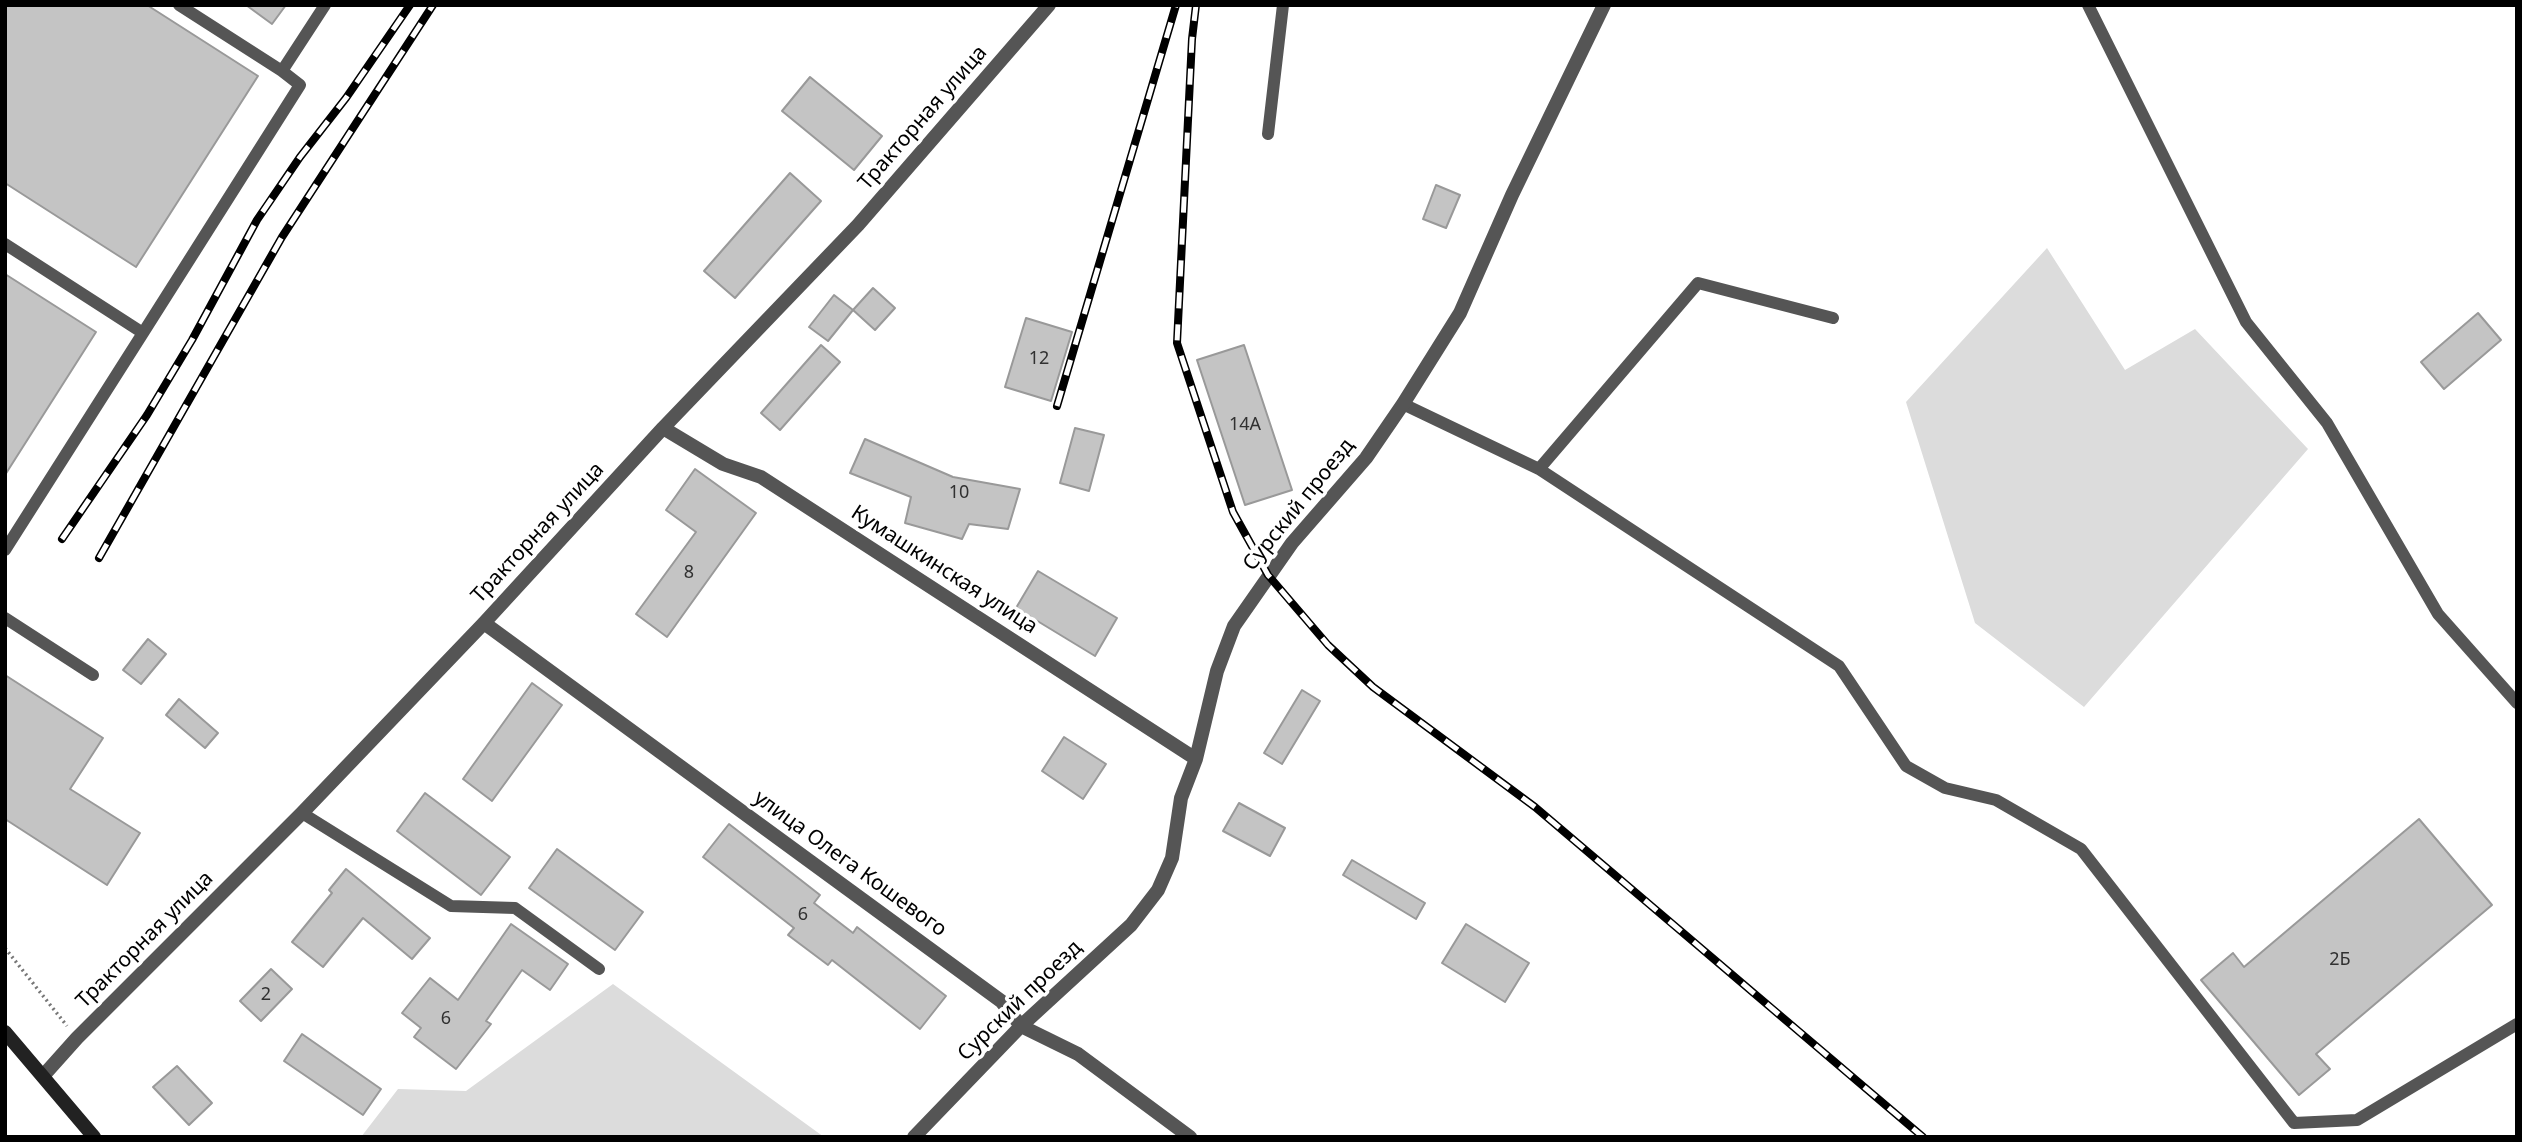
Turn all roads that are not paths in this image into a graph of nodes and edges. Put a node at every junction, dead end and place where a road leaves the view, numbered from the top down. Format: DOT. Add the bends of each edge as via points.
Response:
graph roads {
  1 [pos="179,5"];
  2 [pos="325,5"];
  3 [pos="1049,5"];
  4 [pos="1283,5"];
  5 [pos="1604,5"];
  6 [pos="2088,5"];
  7 [pos="282,71"];
  8 [pos="1268,134"];
  9 [pos="5,244"];
  10 [pos="1833,318"];
  11 [pos="143,332"];
  12 [pos="1403,404"];
  13 [pos="663,428"];
  14 [pos="1539,469"];
  15 [pos="5,550"];
  16 [pos="5,618"];
  17 [pos="484,622"];
  18 [pos="93,675"];
  19 [pos="2517,703"];
  20 [pos="1196,760"];
  21 [pos="302,813"];
  22 [pos="599,970"];
  23 [pos="2517,1024"];
  24 [pos="1021,1026"];
  25 [pos="5,1032"];
  26 [pos="43,1076"];
  27 [pos="94,1137"];
  28 [pos="914,1137"];
  29 [pos="1190,1137"];
  1 -- 7 [label="lane"];
  2 -- 7 [label="lane"];
  3 -- 13 [label="street, Тракторная улица" via="858,225"];
  4 -- 8 [label="lane"];
  5 -- 12 [label="street, Сурский проезд" via="1460,313"];
  6 -- 19 [label="lane" via="2246,322 2327,423 2438,614"];
  7 -- 11 [label="lane" via="300,85"];
  9 -- 11 [label="lane"];
  10 -- 14 [label="lane" via="1698,283"];
  11 -- 15 [label="lane"];
  12 -- 14 [label="lane"];
  12 -- 20 [label="street, Сурский проезд" via="1366,458 1292,543 1234,626 1217,671"];
  13 -- 17 [label="street, Тракторная улица"];
  13 -- 20 [label="street, Кумашкинская улица" via="723,464 761,477"];
  14 -- 23 [label="lane" via="1839,666 1906,766 1945,788 1996,800 2081,849 2294,1123 2357,1120"];
  16 -- 18 [label="lane"];
  17 -- 21 [label="street, Тракторная улица"];
  17 -- 24 [label="street, улица Олега Кошевого" via="1001,1001"];
  20 -- 24 [label="street, Сурский проезд" via="1181,798 1172,858 1158,890 1131,925"];
  21 -- 22 [label="lane" via="451,906 515,908"];
  21 -- 26 [label="street, Тракторная улица"];
  24 -- 28 [label="street, Сурский проезд"];
  24 -- 29 [label="street, улица Олега Кошевого" via="1078,1054"];
  25 -- 26 [label="main road"];
  26 -- 27 [label="main road"];
}
